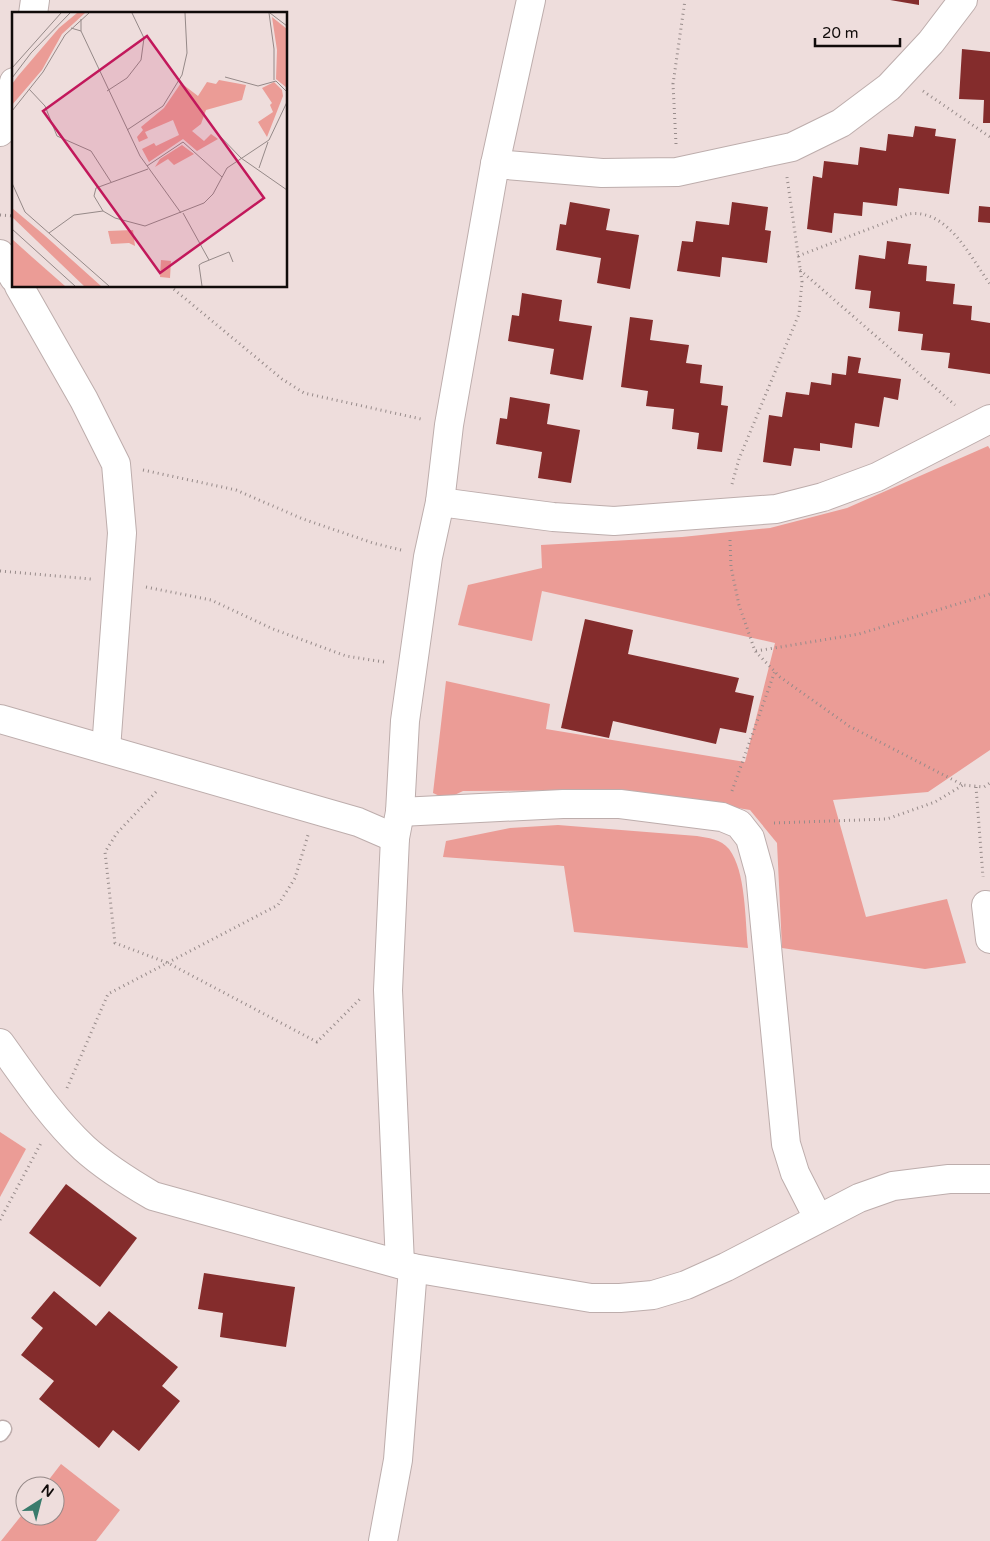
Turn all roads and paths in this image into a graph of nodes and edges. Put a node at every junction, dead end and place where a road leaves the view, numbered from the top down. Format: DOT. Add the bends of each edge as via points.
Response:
graph roads {
  1 [pos="531,0"];
  2 [pos="685,0"];
  3 [pos="964,0"];
  4 [pos="900,75"];
  5 [pos="12,89"];
  6 [pos="0,132"];
  7 [pos="990,137"];
  8 [pos="785,149"];
  9 [pos="495,164"];
  10 [pos="677,172"];
  11 [pos="0,254"];
  12 [pos="798,256"];
  13 [pos="800,270"];
  14 [pos="12,275"];
  15 [pos="990,284"];
  16 [pos="20,288"];
  17 [pos="172,288"];
  18 [pos="984,422"];
  19 [pos="449,425"];
  20 [pos="116,464"];
  21 [pos="440,502"];
  22 [pos="729,512"];
  23 [pos="428,557"];
  24 [pos="0,571"];
  25 [pos="120,581"];
  26 [pos="990,594"];
  27 [pos="755,651"];
  28 [pos="412,666"];
  29 [pos="775,672"];
  30 [pos="0,719"];
  31 [pos="106,749"];
  32 [pos="178,770"];
  33 [pos="990,783"];
  34 [pos="963,785"];
  35 [pos="976,786"];
  36 [pos="316,810"];
  37 [pos="730,821"];
  38 [pos="398,825"];
  39 [pos="986,906"];
  40 [pos="990,939"];
  41 [pos="168,963"];
  42 [pos="388,990"];
  43 [pos="0,1043"];
  44 [pos="55,1116"];
  45 [pos="990,1179"];
  46 [pos="818,1218"];
  47 [pos="0,1220"];
  48 [pos="406,1266"];
  49 [pos="384,1541"];
  1 -- 9 [label="street"];
  2 -- 10 [label="path" via="673,84"];
  3 -- 4 [label="street"];
  4 -- 7 [label="path"];
  4 -- 8 [label="street" via="888,88 841,123"];
  5 -- 6 [label="street"];
  8 -- 10 [label="street"];
  8 -- 12 [label="path"];
  9 -- 10 [label="street" via="602,173"];
  9 -- 19 [label="street"];
  11 -- 14 [label="street"];
  12 -- 13 [label="path"];
  12 -- 15 [label="path" via="918,212 932,215 949,228"];
  13 -- 18 [label="path"];
  13 -- 22 [label="path" via="799,314 739,459"];
  16 -- 20 [label="street" via="84,400"];
  17 -- 19 [label="path" via="282,379 304,393"];
  18 -- 22 [label="street" via="878,477 822,497 776,509"];
  19 -- 21 [label="street"];
  20 -- 23 [label="path" via="236,490 312,522"];
  20 -- 25 [label="street" via="122,533"];
  21 -- 22 [label="street" via="553,517 614,521"];
  21 -- 23 [label="street"];
  22 -- 27 [label="path" via="732,567 739,605"];
  23 -- 28 [label="street"];
  24 -- 25 [label="path"];
  25 -- 28 [label="path" via="210,600 273,629 346,656"];
  25 -- 31 [label="street"];
  26 -- 27 [label="path" via="859,634"];
  27 -- 29 [label="path"];
  28 -- 38 [label="street"];
  29 -- 34 [label="path" via="849,726"];
  29 -- 37 [label="path"];
  30 -- 31 [label="street"];
  31 -- 32 [label="street"];
  32 -- 36 [label="street"];
  32 -- 41 [label="path" via="117,833 105,852 115,943"];
  33 -- 35 [label="path" via="984,787"];
  34 -- 35 [label="path"];
  34 -- 37 [label="path" via="935,802 887,819"];
  35 -- 39 [label="path"];
  36 -- 38 [label="street" via="358,822"];
  36 -- 41 [label="path" via="295,878 278,905"];
  37 -- 38 [label="street" via="620,804 563,804"];
  37 -- 46 [label="street" via="750,838 760,874 786,1144 795,1173"];
  38 -- 42 [label="street"];
  39 -- 40 [label="street"];
  41 -- 42 [label="path" via="317,1042 370,988"];
  41 -- 44 [label="path" via="108,994"];
  42 -- 48 [label="street"];
  43 -- 44 [label="street"];
  44 -- 47 [label="path"];
  44 -- 48 [label="street" via="84,1148 120,1176 154,1196"];
  45 -- 46 [label="street" via="949,1179 893,1186"];
  46 -- 48 [label="street" via="726,1267 653,1295 591,1298"];
  48 -- 49 [label="street" via="398,1460"];
}
